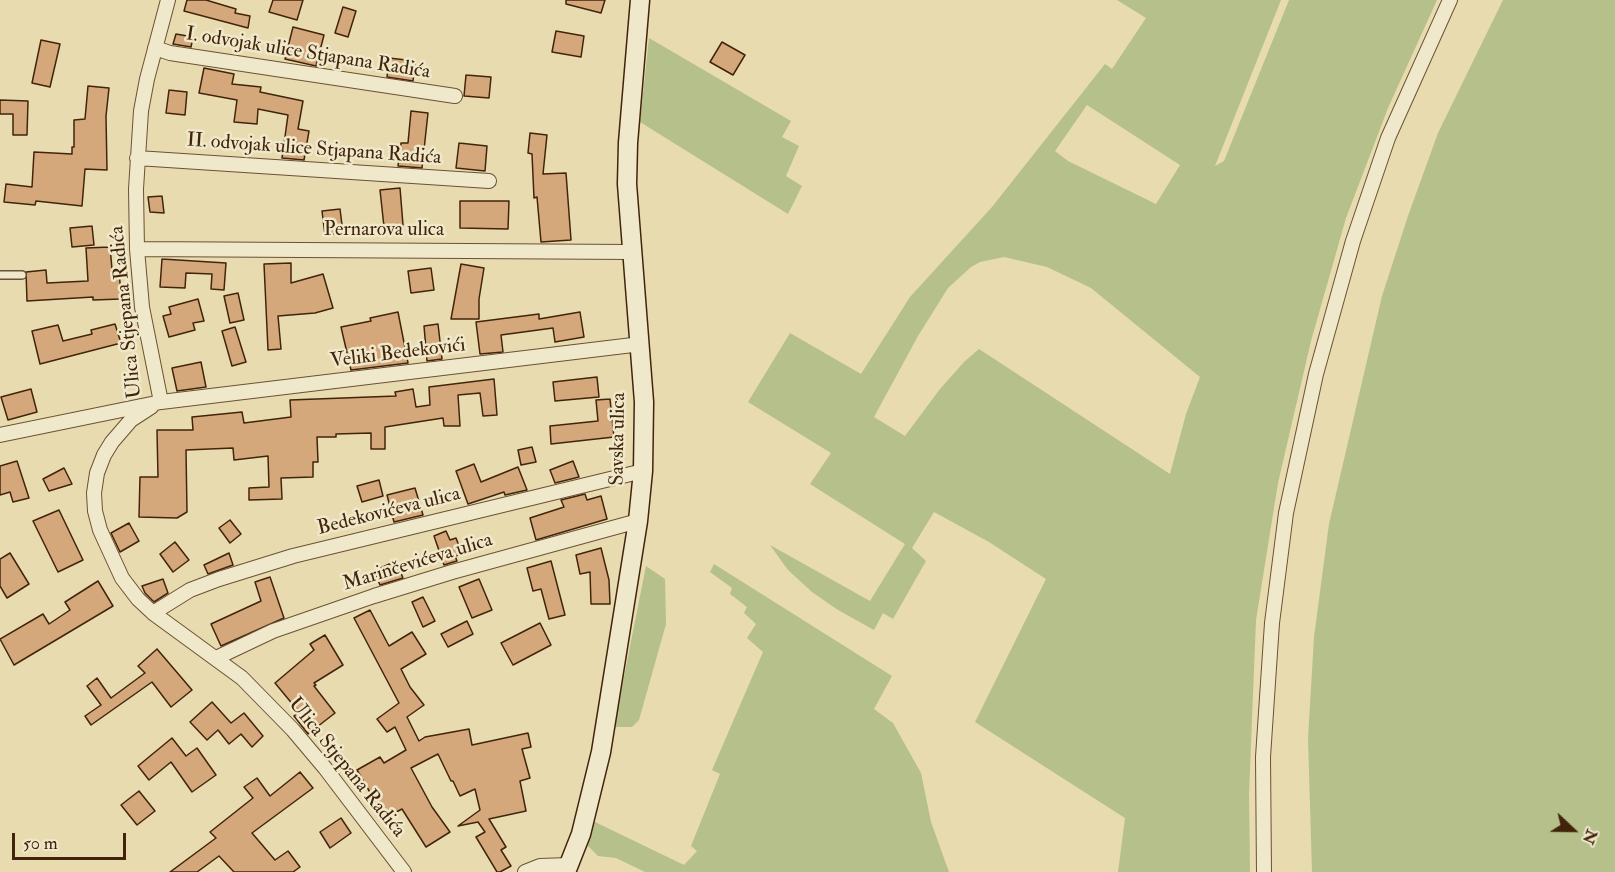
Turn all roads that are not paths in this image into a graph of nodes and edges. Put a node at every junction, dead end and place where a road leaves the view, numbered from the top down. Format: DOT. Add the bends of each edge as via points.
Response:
graph roads {
  1 [pos="168,0"];
  2 [pos="640,0"];
  3 [pos="1450,0"];
  4 [pos="155,48"];
  5 [pos="455,96"];
  6 [pos="137,158"];
  7 [pos="489,181"];
  8 [pos="137,249"];
  9 [pos="632,252"];
  10 [pos="0,275"];
  11 [pos="22,275"];
  12 [pos="640,344"];
  13 [pos="161,402"];
  14 [pos="0,435"];
  15 [pos="643,471"];
  16 [pos="638,522"];
  17 [pos="153,613"];
  18 [pos="216,658"];
  19 [pos="567,868"];
  20 [pos="404,872"];
  21 [pos="525,872"];
  22 [pos="1264,872"];
  1 -- 4 [label="street, Ulica Stjepana Radića"];
  2 -- 9 [label="street, Savska ulica" via="628,143"];
  3 -- 22 [label="street" via="1388,138 1353,241 1316,374 1286,513 1272,623 1263,757"];
  4 -- 5 [label="street, I. odvojak ulice Stjapana Radića"];
  4 -- 6 [label="street, Ulica Stjepana Radića" via="141,111"];
  6 -- 7 [label="street, II. odvojak ulice Stjapana Radića"];
  6 -- 8 [label="street, Ulica Stjepana Radića"];
  8 -- 9 [label="street, Pernarova ulica"];
  8 -- 13 [label="street, Ulica Stjepana Radića" via="142,307"];
  9 -- 12 [label="street, Savska ulica"];
  10 -- 11 [label="lane"];
  12 -- 13 [label="street, Veliki Bedekovići"];
  12 -- 15 [label="street, Savska ulica"];
  13 -- 14 [label="street, Veliki Bedekovići"];
  13 -- 17 [label="street, Ulica Stjepana Radića" via="131,420 112,442 97,473 94,494 95,512 110,554 122,578"];
  15 -- 16 [label="street, Savska ulica"];
  15 -- 17 [label="street, Bedekovićeva ulica" via="293,556 190,590"];
  16 -- 18 [label="street, Marinčevićeva ulica" via="374,596 273,631"];
  16 -- 19 [label="street, Savska ulica" via="601,752 586,818"];
  17 -- 18 [label="street, Ulica Stjepana Radića"];
  18 -- 20 [label="street, Ulica Stjepana Radića" via="242,678 309,747"];
  19 -- 21 [label="street" via="540,866"];
}
